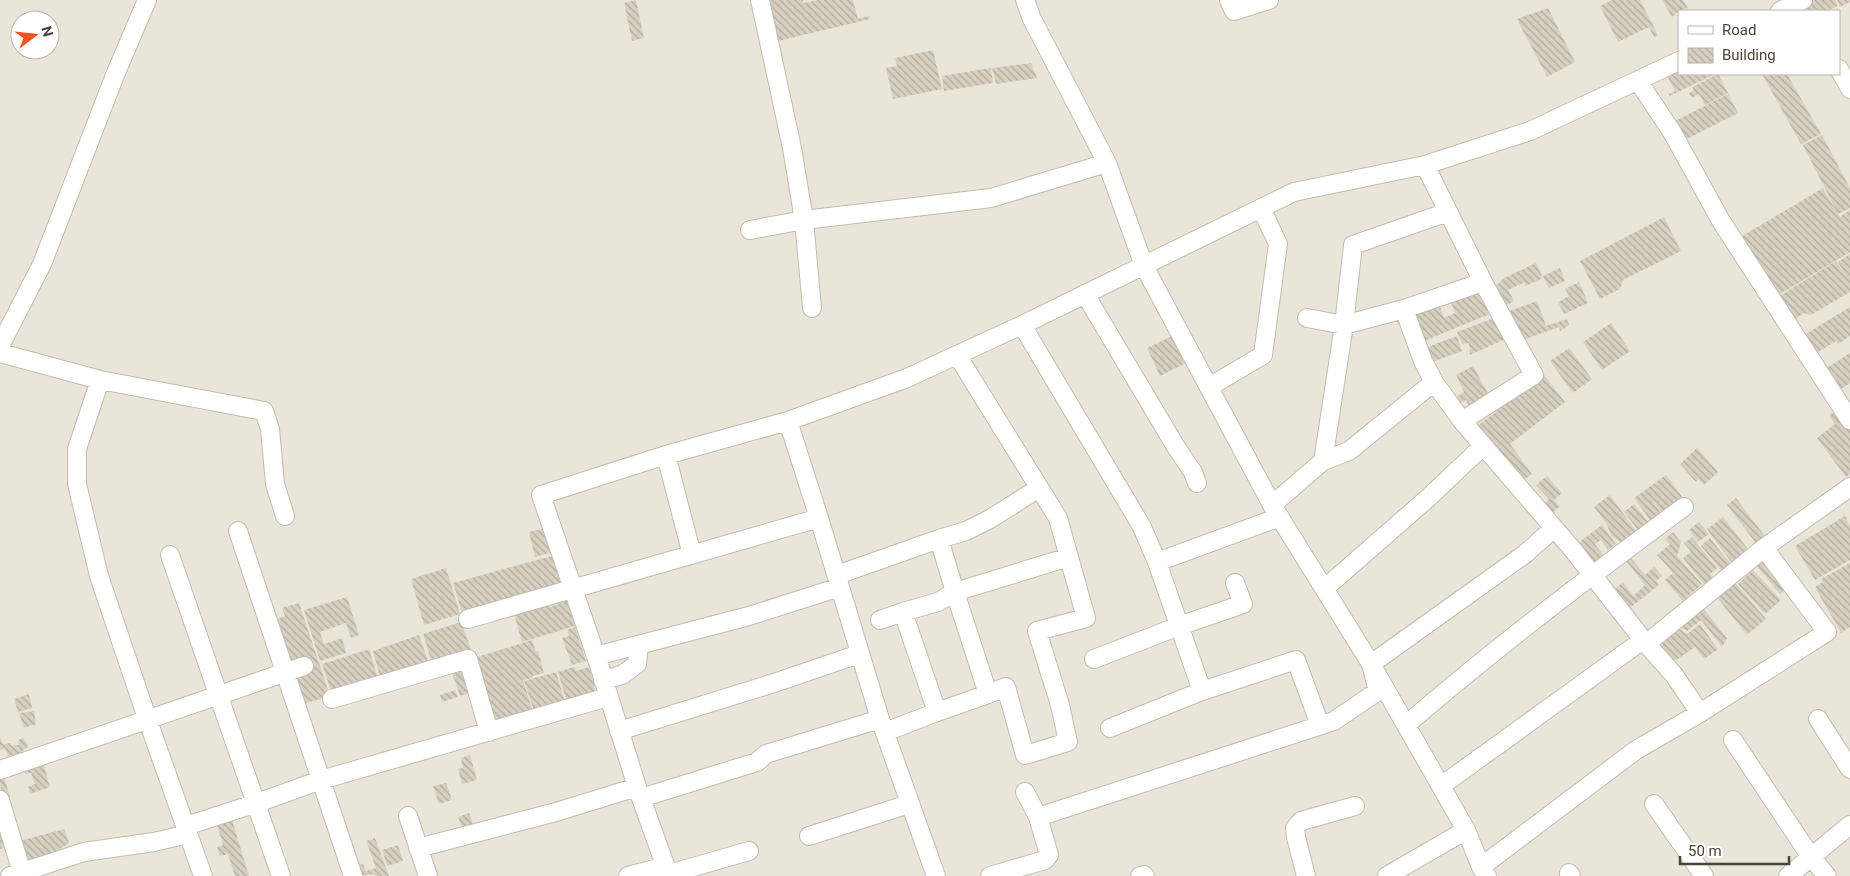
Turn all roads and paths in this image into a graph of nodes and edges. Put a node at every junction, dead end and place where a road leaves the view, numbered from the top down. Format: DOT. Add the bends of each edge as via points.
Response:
graph roads {
  1 [pos="148,0"];
  2 [pos="760,0"];
  3 [pos="1025,0"];
  4 [pos="1229,0"];
  5 [pos="1269,0"];
  6 [pos="1803,4"];
  7 [pos="1783,10"];
  8 [pos="1678,61"];
  9 [pos="1840,71"];
  10 [pos="1638,81"];
  11 [pos="1850,89"];
  12 [pos="1107,163"];
  13 [pos="1425,166"];
  14 [pos="1261,208"];
  15 [pos="1448,212"];
  16 [pos="804,220"];
  17 [pos="750,230"];
  18 [pos="1144,266"];
  19 [pos="1483,282"];
  20 [pos="1085,294"];
  21 [pos="812,308"];
  22 [pos="1404,310"];
  23 [pos="1307,318"];
  24 [pos="1022,325"];
  25 [pos="1344,325"];
  26 [pos="0,346"];
  27 [pos="0,353"];
  28 [pos="957,355"];
  29 [pos="100,380"];
  30 [pos="1434,382"];
  31 [pos="1209,387"];
  32 [pos="1850,420"];
  33 [pos="788,421"];
  34 [pos="1462,421"];
  35 [pos="1483,446"];
  36 [pos="666,455"];
  37 [pos="1323,461"];
  38 [pos="1198,483"];
  39 [pos="1850,487"];
  40 [pos="1039,488"];
  41 [pos="1684,508"];
  42 [pos="1276,511"];
  43 [pos="285,516"];
  44 [pos="819,518"];
  45 [pos="1554,528"];
  46 [pos="238,531"];
  47 [pos="939,539"];
  48 [pos="1764,548"];
  49 [pos="170,555"];
  50 [pos="692,555"];
  51 [pos="1069,557"];
  52 [pos="1157,562"];
  53 [pos="1592,575"];
  54 [pos="838,581"];
  55 [pos="1236,583"];
  56 [pos="1324,589"];
  57 [pos="573,590"];
  58 [pos="955,592"];
  59 [pos="903,612"];
  60 [pos="468,619"];
  61 [pos="880,620"];
  62 [pos="1179,626"];
  63 [pos="1645,642"];
  64 [pos="639,645"];
  65 [pos="860,654"];
  66 [pos="596,656"];
  67 [pos="1094,660"];
  68 [pos="1371,664"];
  69 [pos="304,666"];
  70 [pos="285,673"];
  71 [pos="603,680"];
  72 [pos="1202,692"];
  73 [pos="988,694"];
  74 [pos="219,696"];
  75 [pos="608,697"];
  76 [pos="332,699"];
  77 [pos="937,712"];
  78 [pos="1700,713"];
  79 [pos="1818,719"];
  80 [pos="148,721"];
  81 [pos="882,725"];
  82 [pos="1320,725"];
  83 [pos="1406,725"];
  84 [pos="1110,728"];
  85 [pos="619,731"];
  86 [pos="489,732"];
  87 [pos="1733,740"];
  88 [pos="1850,769"];
  89 [pos="0,770"];
  90 [pos="321,780"];
  91 [pos="1441,786"];
  92 [pos="1026,792"];
  93 [pos="639,793"];
  94 [pos="0,800"];
  95 [pos="257,803"];
  96 [pos="909,804"];
  97 [pos="1654,804"];
  98 [pos="1355,806"];
  99 [pos="408,816"];
  100 [pos="1038,817"];
  101 [pos="1850,825"];
  102 [pos="187,830"];
  103 [pos="1466,830"];
  104 [pos="809,836"];
  105 [pos="418,848"];
  106 [pos="750,850"];
  107 [pos="1811,857"];
  108 [pos="668,872"];
  109 [pos="1484,872"];
  110 [pos="18,875"];
  111 [pos="204,876"];
  112 [pos="281,876"];
  113 [pos="353,876"];
  114 [pos="428,876"];
  115 [pos="628,876"];
  116 [pos="936,876"];
  117 [pos="990,876"];
  118 [pos="1140,876"];
  119 [pos="1145,876"];
  120 [pos="1306,876"];
  121 [pos="1387,876"];
  122 [pos="1704,876"];
  123 [pos="1788,876"];
  124 [pos="1827,876"];
  1 -- 26 [label="street" via="115,75 42,264"];
  2 -- 16 [label="street"];
  3 -- 12 [label="street"];
  4 -- 5 [label="street" via="1234,12"];
  6 -- 7 [label="street"];
  8 -- 10 [label="street"];
  9 -- 11 [label="street"];
  10 -- 13 [label="street" via="1530,131"];
  10 -- 32 [label="street" via="1672,132 1721,221"];
  12 -- 16 [label="street" via="991,198"];
  12 -- 18 [label="street"];
  13 -- 14 [label="street" via="1294,192"];
  13 -- 15 [label="street"];
  14 -- 18 [label="street"];
  14 -- 31 [label="street" via="1278,244 1263,355"];
  15 -- 19 [label="street"];
  15 -- 25 [label="street" via="1353,245"];
  16 -- 17 [label="street"];
  16 -- 21 [label="street"];
  18 -- 20 [label="street"];
  18 -- 31 [label="street"];
  19 -- 22 [label="street"];
  19 -- 34 [label="street" via="1534,375"];
  20 -- 24 [label="street"];
  20 -- 38 [label="street"];
  22 -- 25 [label="street"];
  22 -- 30 [label="street"];
  23 -- 25 [label="street"];
  24 -- 28 [label="street"];
  24 -- 52 [label="street" via="1142,526"];
  25 -- 37 [label="street"];
  27 -- 29 [label="street"];
  28 -- 33 [label="street" via="907,378"];
  28 -- 40 [label="street"];
  29 -- 43 [label="street" via="264,411 270,429 275,484"];
  29 -- 80 [label="street" via="77,449 77,484 99,576"];
  30 -- 34 [label="street"];
  30 -- 37 [label="street" via="1349,451"];
  31 -- 42 [label="street"];
  33 -- 36 [label="street"];
  33 -- 44 [label="street"];
  34 -- 35 [label="street"];
  35 -- 45 [label="street"];
  35 -- 56 [label="street"];
  36 -- 50 [label="street"];
  36 -- 57 [label="street" via="541,495"];
  37 -- 42 [label="street"];
  39 -- 48 [label="street"];
  40 -- 47 [label="street" via="990,519"];
  40 -- 51 [label="street" via="1058,518"];
  41 -- 53 [label="street"];
  42 -- 52 [label="street"];
  42 -- 56 [label="street"];
  44 -- 50 [label="street"];
  44 -- 54 [label="street"];
  45 -- 53 [label="street"];
  45 -- 68 [label="street" via="1525,554"];
  46 -- 70 [label="street"];
  47 -- 54 [label="street"];
  47 -- 58 [label="street"];
  48 -- 63 [label="street"];
  48 -- 78 [label="street" via="1827,632"];
  49 -- 74 [label="street"];
  50 -- 57 [label="street"];
  51 -- 58 [label="street"];
  51 -- 73 [label="street" via="1086,618 1037,631 1068,742 1025,755 1006,687"];
  52 -- 62 [label="street"];
  53 -- 63 [label="street"];
  53 -- 83 [label="street" via="1466,673"];
  54 -- 64 [label="street" via="749,616"];
  54 -- 65 [label="street"];
  55 -- 62 [label="street" via="1243,604"];
  56 -- 68 [label="street"];
  57 -- 60 [label="street"];
  57 -- 66 [label="street"];
  58 -- 59 [label="street" via="938,602"];
  58 -- 73 [label="street"];
  59 -- 61 [label="street"];
  59 -- 77 [label="street"];
  62 -- 67 [label="street"];
  62 -- 72 [label="street"];
  63 -- 78 [label="street" via="1674,675"];
  63 -- 91 [label="street"];
  64 -- 66 [label="street"];
  64 -- 71 [label="street" via="637,664 622,675"];
  65 -- 81 [label="street"];
  65 -- 85 [label="street"];
  66 -- 71 [label="street"];
  68 -- 82 [label="street" via="1378,691 1334,721"];
  68 -- 83 [label="street"];
  69 -- 70 [label="street"];
  70 -- 74 [label="street"];
  70 -- 90 [label="street"];
  71 -- 75 [label="street"];
  72 -- 82 [label="street" via="1296,660"];
  72 -- 84 [label="street"];
  73 -- 77 [label="street"];
  74 -- 80 [label="street"];
  74 -- 95 [label="street"];
  75 -- 85 [label="street"];
  75 -- 86 [label="street"];
  76 -- 86 [label="street" via="468,660"];
  77 -- 81 [label="street"];
  78 -- 109 [label="street" via="1636,750"];
  79 -- 88 [label="street"];
  80 -- 89 [label="street"];
  80 -- 102 [label="street"];
  81 -- 93 [label="street" via="766,754 756,762"];
  81 -- 96 [label="street"];
  82 -- 100 [label="street"];
  83 -- 91 [label="street"];
  85 -- 93 [label="street"];
  86 -- 90 [label="street"];
  87 -- 107 [label="street"];
  90 -- 95 [label="street"];
  90 -- 113 [label="street"];
  91 -- 103 [label="street"];
  92 -- 100 [label="street"];
  93 -- 105 [label="street"];
  93 -- 108 [label="street"];
  94 -- 110 [label="street"];
  95 -- 102 [label="street"];
  95 -- 112 [label="street"];
  96 -- 104 [label="street"];
  96 -- 116 [label="street"];
  97 -- 122 [label="street"];
  98 -- 120 [label="street" via="1301,821 1295,828"];
  99 -- 105 [label="street"];
  100 -- 117 [label="street" via="1048,855 1045,860"];
  101 -- 107 [label="street"];
  102 -- 110 [label="street" via="154,842 84,852"];
  102 -- 111 [label="street"];
  103 -- 109 [label="street"];
  103 -- 121 [label="street"];
  105 -- 114 [label="street"];
  106 -- 108 [label="street"];
  107 -- 123 [label="street"];
  107 -- 124 [label="street"];
  108 -- 115 [label="street"];
  118 -- 119 [label="street"];
}
